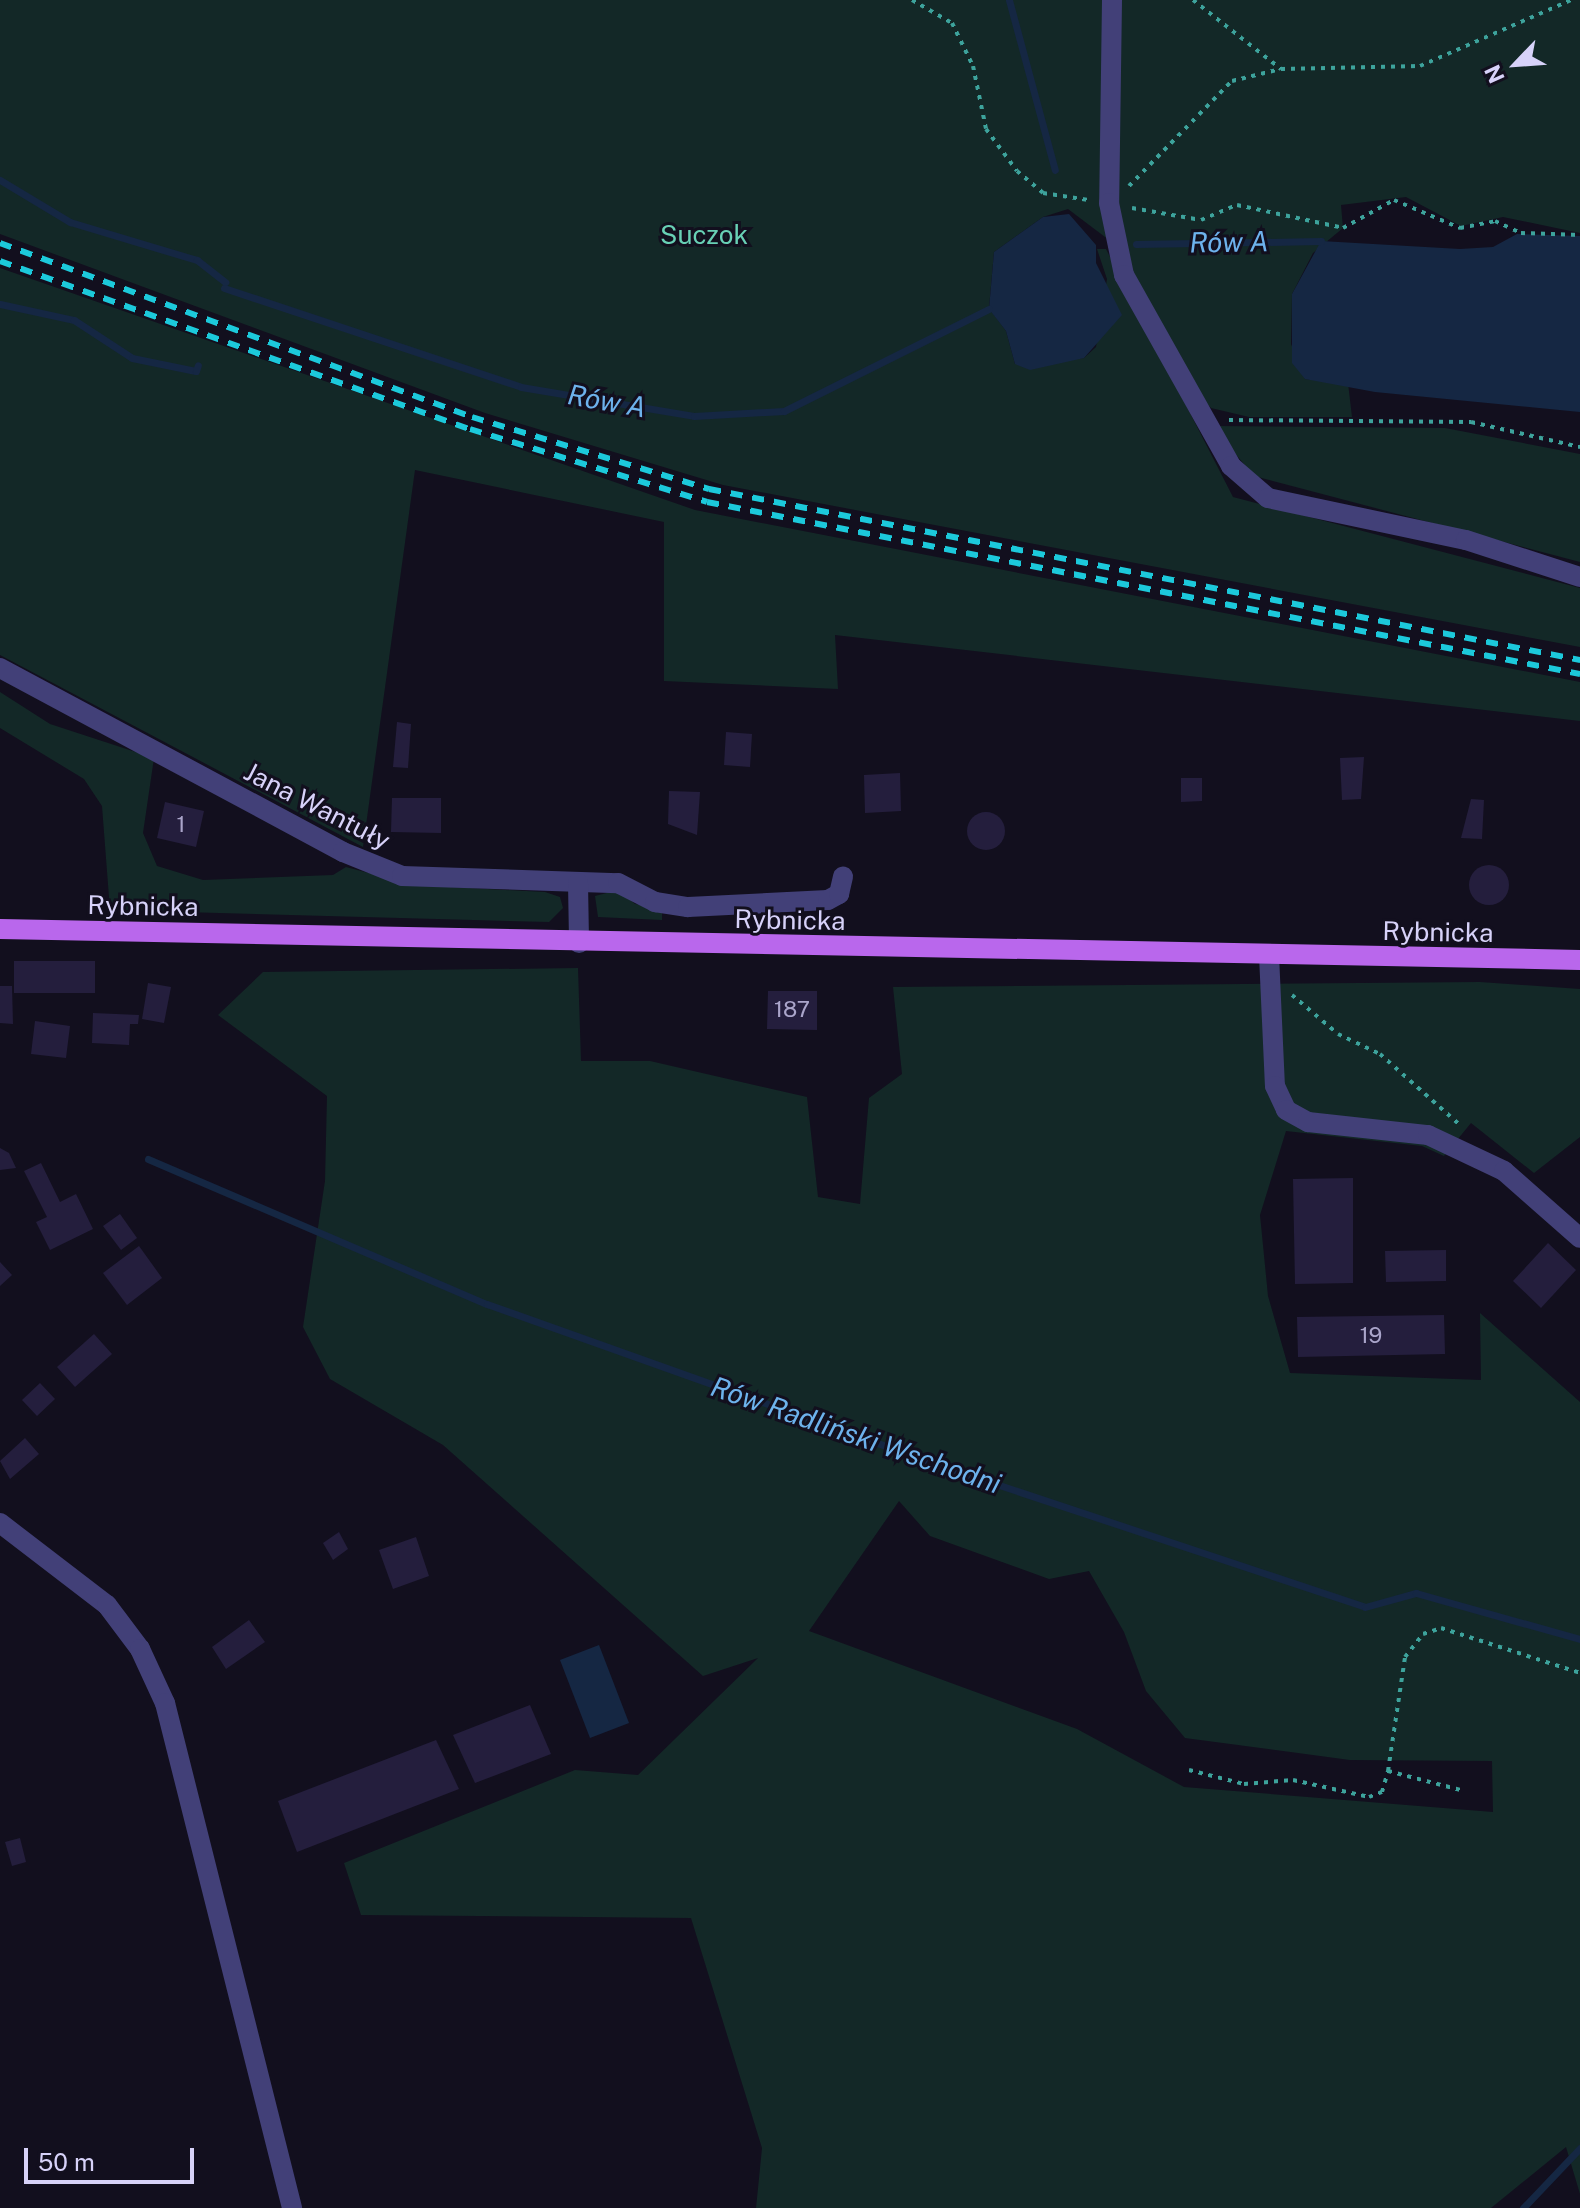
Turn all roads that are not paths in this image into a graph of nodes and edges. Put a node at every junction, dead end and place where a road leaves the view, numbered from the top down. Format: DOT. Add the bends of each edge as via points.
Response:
graph roads {
  1 [pos="1112,0"];
  2 [pos="1580,577"];
  3 [pos="0,668"];
  4 [pos="843,876"];
  5 [pos="578,883"];
  6 [pos="0,929"];
  7 [pos="579,943"];
  8 [pos="1269,955"];
  9 [pos="1580,960"];
  10 [pos="1580,1238"];
  11 [pos="0,1523"];
  12 [pos="292,2208"];
  1 -- 2 [label="street" via="1109,203 1124,275 1248,486 1268,498 1466,540"];
  3 -- 5 [label="street, Jana Wantuły" via="384,871 439,882"];
  4 -- 5 [label="street, Jana Wantuły" via="839,894 828,900 688,907 655,902 618,883"];
  5 -- 7 [label="street"];
  6 -- 7 [label="main road, Rybnicka"];
  7 -- 8 [label="main road, Rybnicka"];
  8 -- 9 [label="main road, Rybnicka"];
  8 -- 10 [label="street" via="1275,1086 1286,1110 1308,1122 1428,1135 1496,1168"];
  11 -- 12 [label="street" via="107,1605 140,1649 165,1703"];
}
